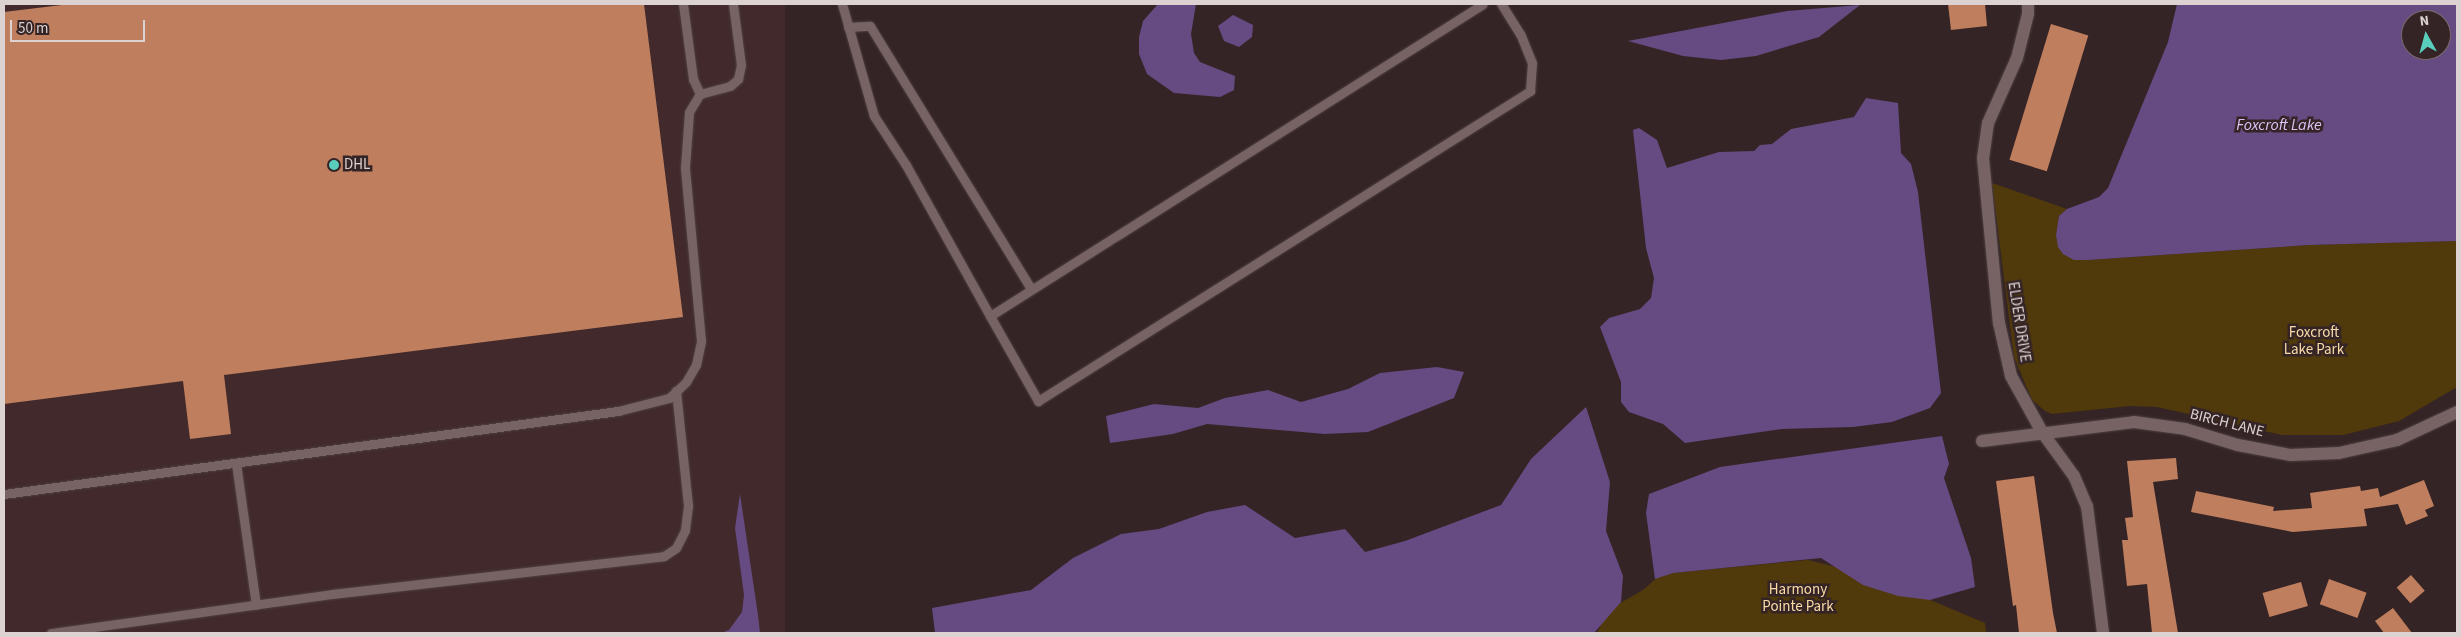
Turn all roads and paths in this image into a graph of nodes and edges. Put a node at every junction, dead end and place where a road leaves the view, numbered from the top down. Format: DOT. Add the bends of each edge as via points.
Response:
graph roads {
  1 [pos="683,4"];
  2 [pos="732,4"];
  3 [pos="842,4"];
  4 [pos="1484,4"];
  5 [pos="1501,4"];
  6 [pos="2028,4"];
  7 [pos="848,27"];
  8 [pos="700,94"];
  9 [pos="1031,290"];
  10 [pos="990,316"];
  11 [pos="676,390"];
  12 [pos="2457,412"];
  13 [pos="2042,432"];
  14 [pos="1982,441"];
  15 [pos="236,463"];
  16 [pos="4,494"];
  17 [pos="256,605"];
  18 [pos="51,633"];
  19 [pos="2104,633"];
  1 -- 8 [label="lane" via="693,79"];
  2 -- 8 [label="lane" via="741,65 738,79 730,86"];
  3 -- 7 [label="lane"];
  4 -- 9 [label="lane"];
  5 -- 10 [label="lane" via="1520,34 1532,63 1530,91 1038,401"];
  6 -- 13 [label="street, ELDER DRIVE" via="2017,58 1988,123 1983,158 1999,323 2011,376"];
  7 -- 9 [label="lane" via="870,26"];
  7 -- 10 [label="lane" via="874,116 906,166"];
  8 -- 11 [label="lane" via="689,112 685,167 701,341 696,365 686,382"];
  9 -- 10 [label="lane"];
  11 -- 15 [label="lane" via="668,398 618,411"];
  11 -- 17 [label="lane" via="688,505 685,530 676,548 664,556"];
  12 -- 13 [label="street, BIRCH LANE" via="2397,440 2320,454 2291,455 2238,445 2186,429 2134,422"];
  13 -- 14 [label="street, BIRCH LANE"];
  13 -- 19 [label="street, ELDER DRIVE" via="2074,476 2087,506"];
  15 -- 16 [label="lane"];
  15 -- 17 [label="lane"];
  17 -- 18 [label="lane"];
}
